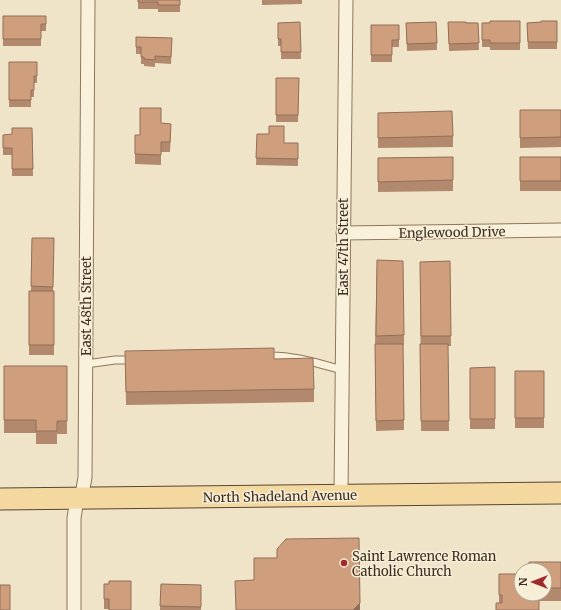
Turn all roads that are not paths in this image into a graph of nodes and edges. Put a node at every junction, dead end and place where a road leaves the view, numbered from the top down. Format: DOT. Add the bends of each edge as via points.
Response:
graph roads {
  1 [pos="88,0"];
  2 [pos="346,0"];
  3 [pos="561,230"];
  4 [pos="343,233"];
  5 [pos="256,356"];
  6 [pos="138,359"];
  7 [pos="86,364"];
  8 [pos="342,370"];
  9 [pos="561,493"];
  10 [pos="341,495"];
  11 [pos="80,498"];
  12 [pos="0,499"];
  13 [pos="74,610"];
  1 -- 7 [label="street, East 48th Street"];
  2 -- 4 [label="street, East 47th Street"];
  3 -- 4 [label="street, Englewood Drive"];
  4 -- 8 [label="street, East 47th Street"];
  5 -- 8 [label="lane" via="307,360"];
  6 -- 7 [label="lane"];
  7 -- 11 [label="street, East 48th Street" via="85,478"];
  8 -- 10 [label="street, East 47th Street"];
  9 -- 10 [label="main road, North Shadeland Avenue"];
  10 -- 11 [label="main road, North Shadeland Avenue"];
  11 -- 12 [label="main road, North Shadeland Avenue"];
  11 -- 13 [label="street, East 48th Street" via="74,518"];
}
